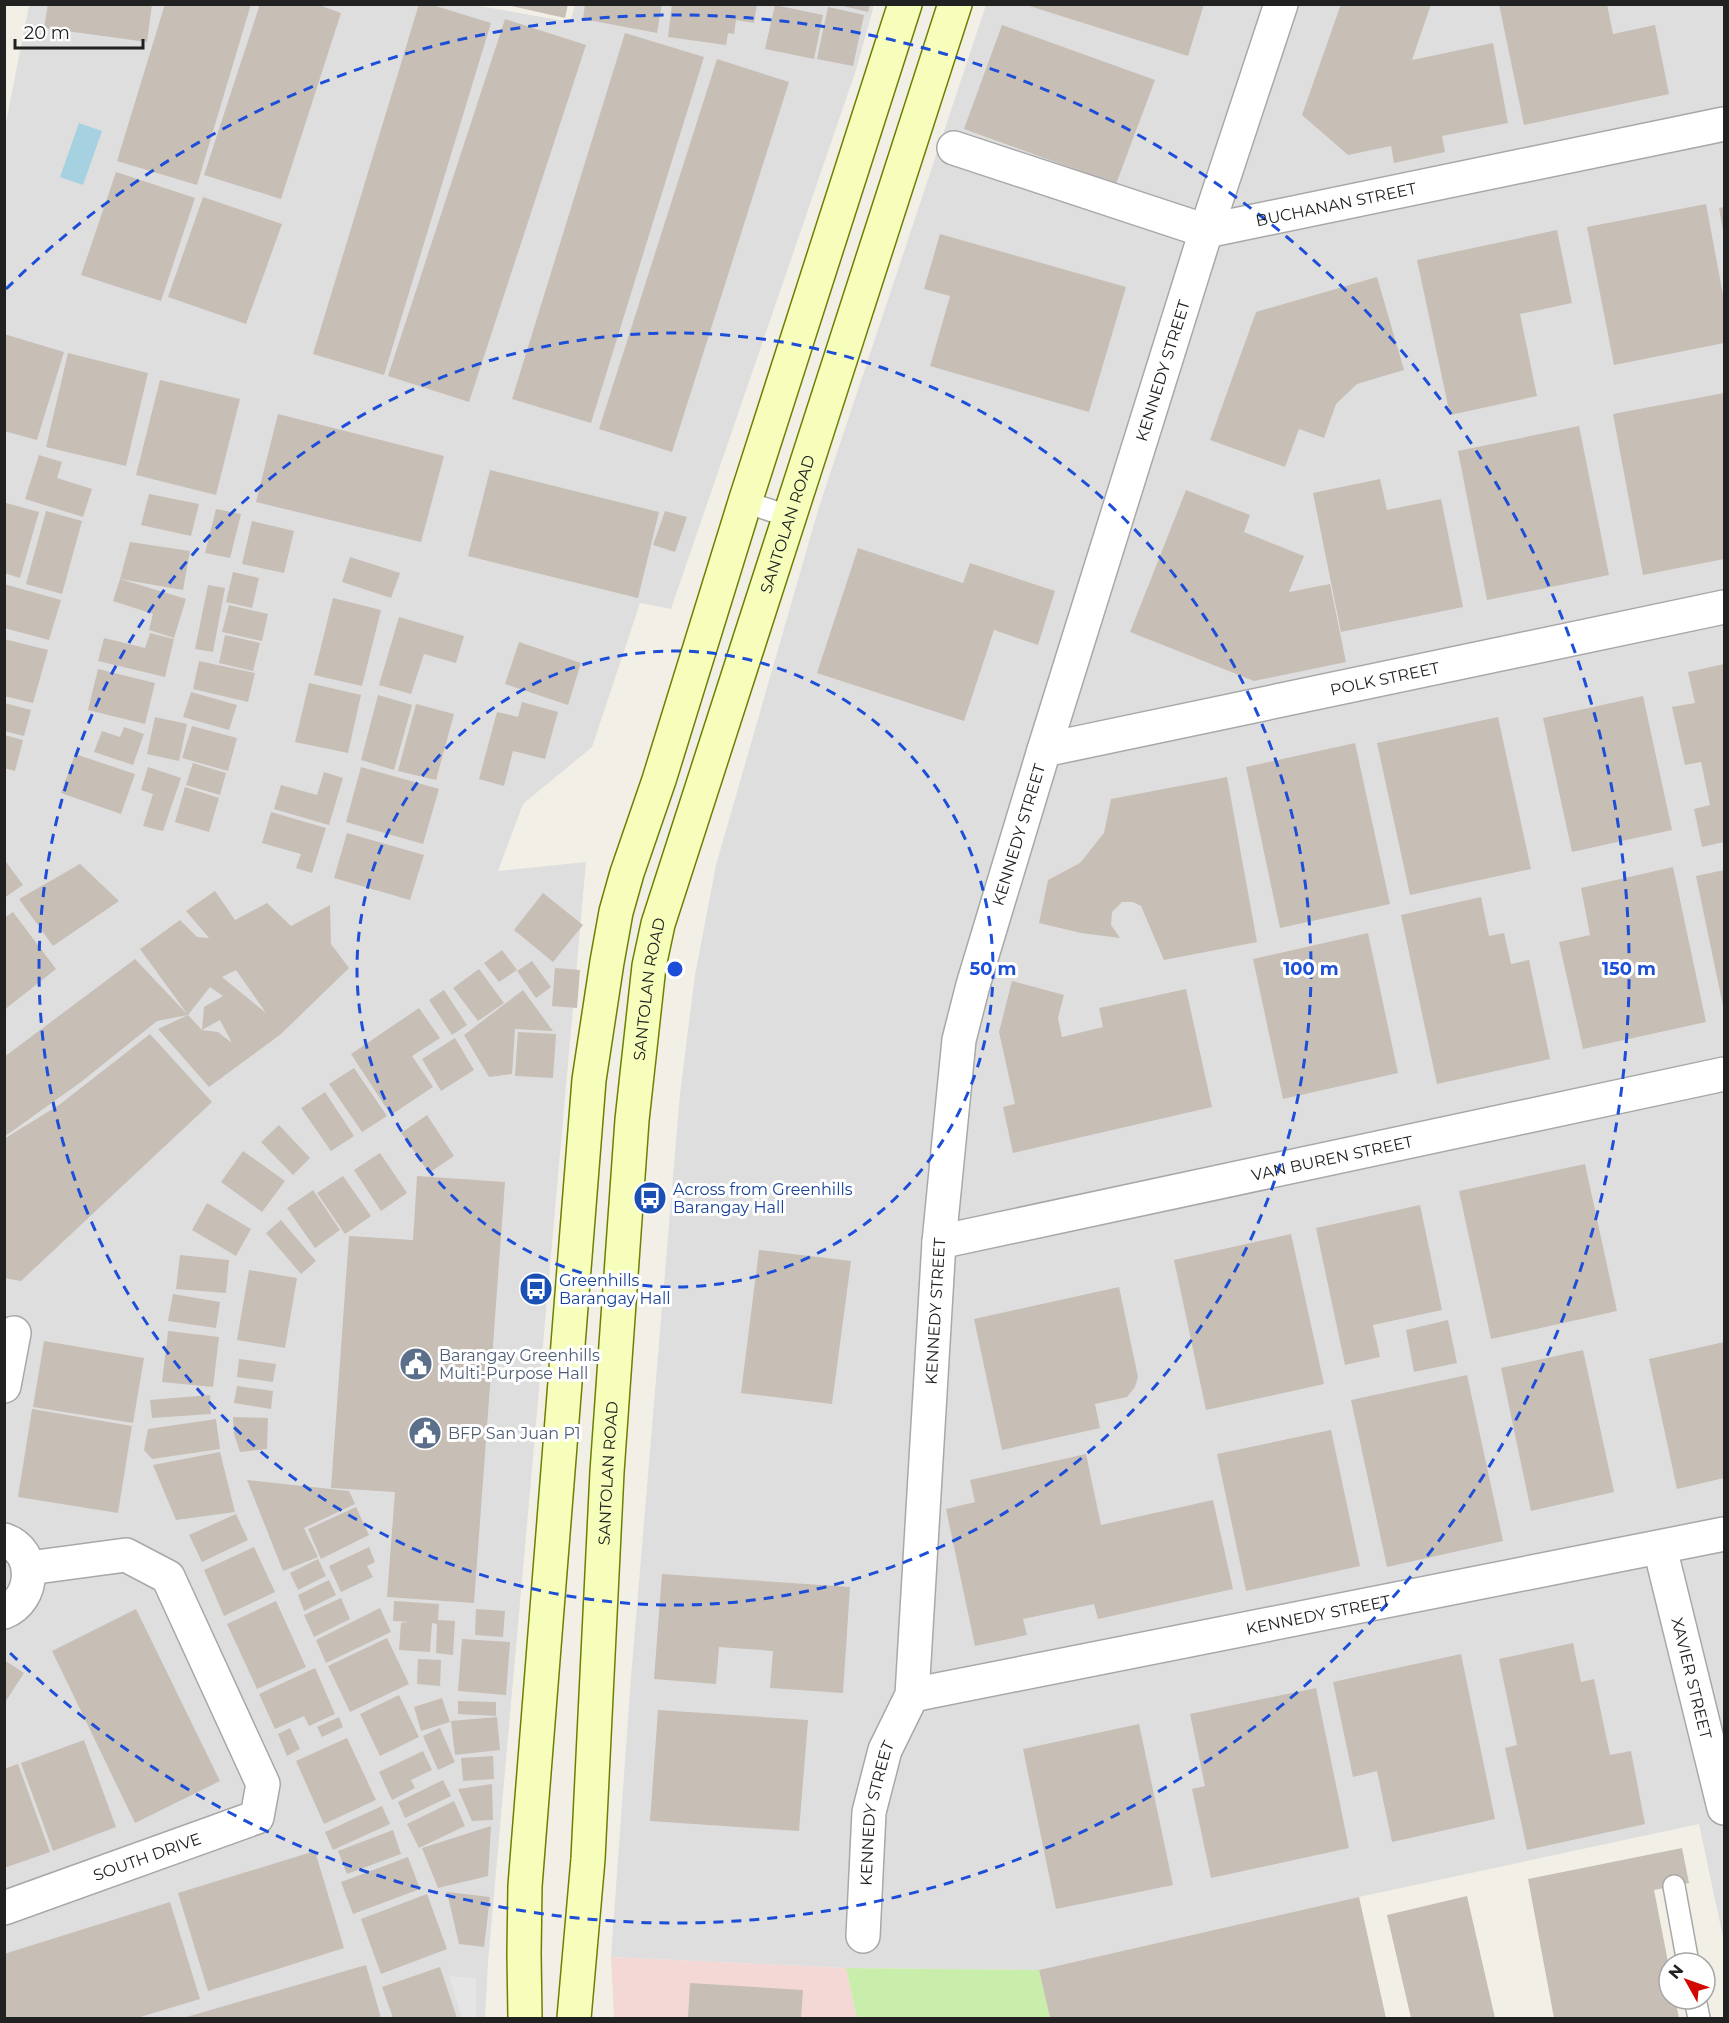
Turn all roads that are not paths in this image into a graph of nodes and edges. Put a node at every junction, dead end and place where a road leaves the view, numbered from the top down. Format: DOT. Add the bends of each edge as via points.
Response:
graph roads {
  1 [pos="905,4"];
  2 [pos="955,4"];
  3 [pos="1281,4"];
  4 [pos="1725,124"];
  5 [pos="954,148"];
  6 [pos="1206,231"];
  7 [pos="745,502"];
  8 [pos="791,516"];
  9 [pos="1725,607"];
  10 [pos="1044,750"];
  11 [pos="1725,1074"];
  12 [pos="939,1242"];
  13 [pos="14,1333"];
  14 [pos="4,1386"];
  15 [pos="1725,1534"];
  16 [pos="4,1540"];
  17 [pos="1660,1548"];
  18 [pos="29,1568"];
  19 [pos="4,1612"];
  20 [pos="912,1695"];
  21 [pos="1725,1808"];
  22 [pos="1674,1886"];
  23 [pos="4,1908"];
  24 [pos="863,1936"];
  25 [pos="1686,1951"];
  26 [pos="525,2019"];
  27 [pos="574,2019"];
  1 -- 7 [label="main road"];
  2 -- 8 [label="main road, SANTOLAN ROAD"];
  3 -- 6 [label="street, KENNEDY STREET"];
  4 -- 6 [label="street, BUCHANAN STREET"];
  5 -- 6 [label="street, BUCHANAN STREET"];
  6 -- 10 [label="street, KENNEDY STREET"];
  7 -- 8 [label="lane"];
  7 -- 26 [label="main road" via="616,912 590,1080 525,1886"];
  8 -- 27 [label="main road, SANTOLAN ROAD" via="658,924 649,966 632,1120"];
  9 -- 10 [label="street, POLK STREET"];
  10 -- 12 [label="street, KENNEDY STREET" via="959,1040"];
  11 -- 12 [label="street, VAN BUREN STREET"];
  12 -- 20 [label="street, KENNEDY STREET"];
  13 -- 14 [label="street"];
  15 -- 17 [label="street, KENNEDY STREET"];
  16 -- 18 [label="street" via="22,1553"];
  17 -- 20 [label="street, KENNEDY STREET"];
  17 -- 21 [label="street, XAVIER STREET"];
  18 -- 19 [label="street" via="27,1590 14,1608"];
  18 -- 23 [label="street, SOUTH DRIVE" via="126,1555 168,1577 263,1784 257,1817"];
  20 -- 24 [label="street, KENNEDY STREET" via="885,1750 869,1812"];
  22 -- 25 [label="lane"];
}
